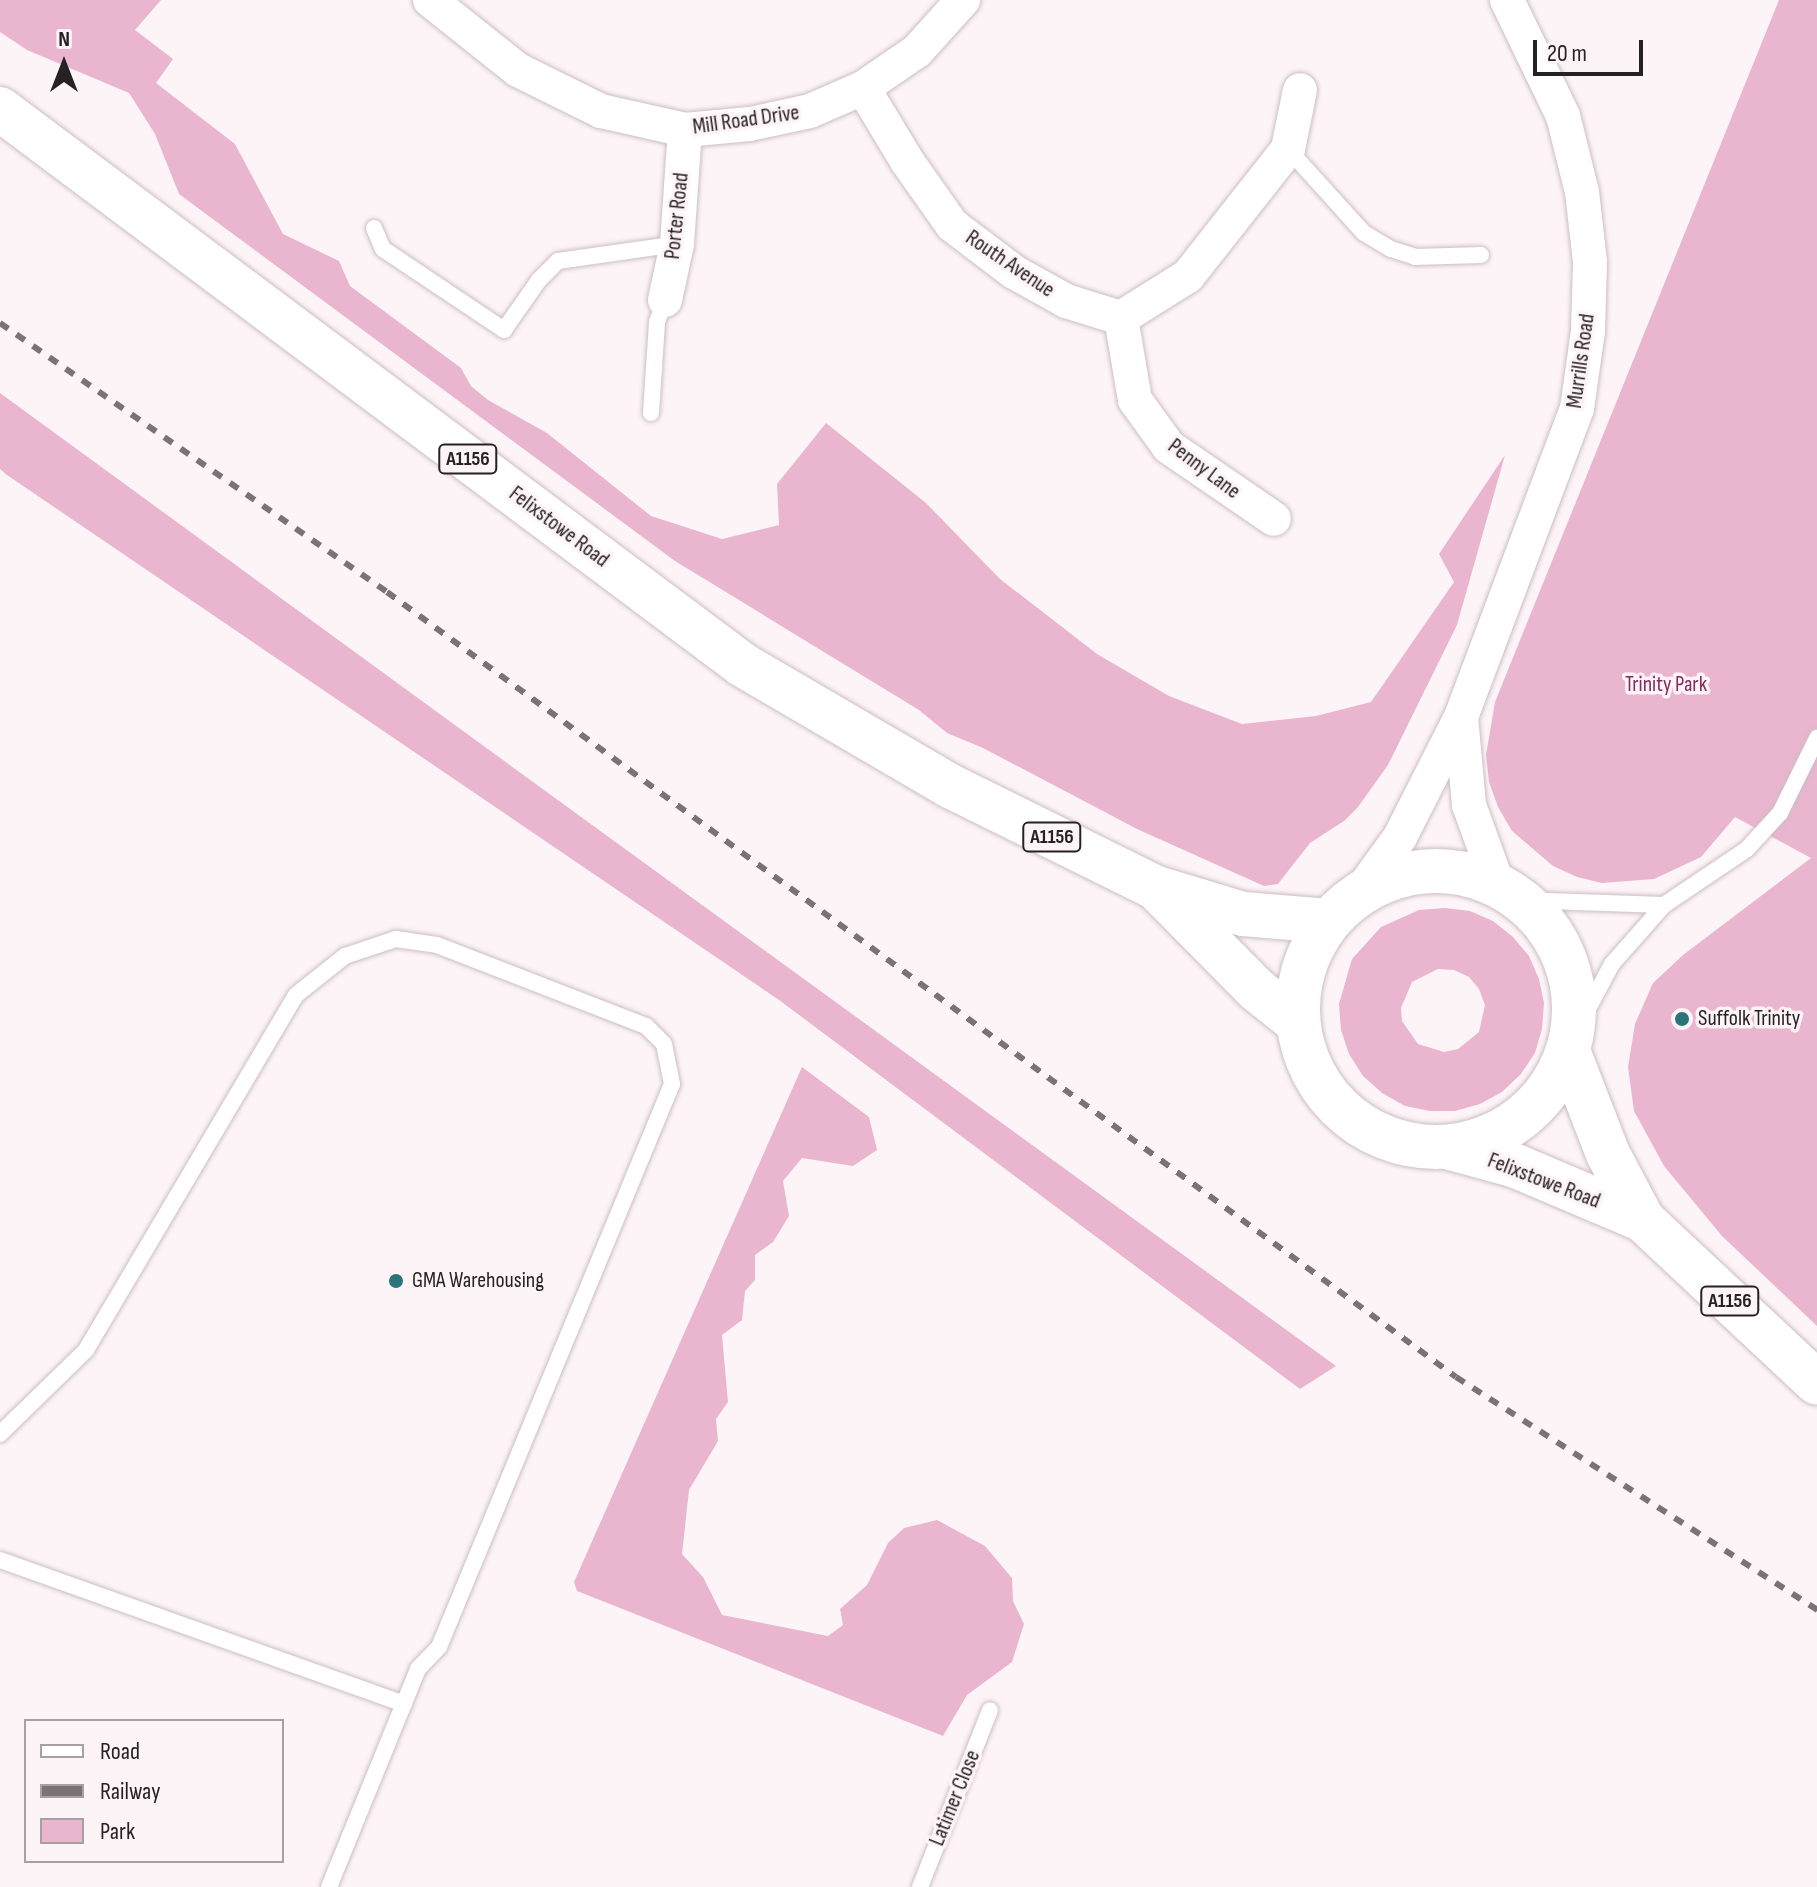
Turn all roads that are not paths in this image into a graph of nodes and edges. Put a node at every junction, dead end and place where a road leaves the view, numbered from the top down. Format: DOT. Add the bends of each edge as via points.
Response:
graph roads {
  1 [pos="430,0"];
  2 [pos="963,0"];
  3 [pos="1507,0"];
  4 [pos="863,88"];
  5 [pos="1300,90"];
  6 [pos="0,109"];
  7 [pos="685,130"];
  8 [pos="1288,149"];
  9 [pos="374,228"];
  10 [pos="677,244"];
  11 [pos="1481,255"];
  12 [pos="665,300"];
  13 [pos="1121,318"];
  14 [pos="651,413"];
  15 [pos="1274,519"];
  16 [pos="1461,717"];
  17 [pos="1817,738"];
  18 [pos="1154,887"];
  19 [pos="1508,894"];
  20 [pos="1664,905"];
  21 [pos="1344,908"];
  22 [pos="1297,1022"];
  23 [pos="1572,1044"];
  24 [pos="1445,1146"];
  25 [pos="1643,1220"];
  26 [pos="1817,1383"];
  27 [pos="0,1434"];
  28 [pos="0,1560"];
  29 [pos="404,1704"];
  30 [pos="990,1710"];
  31 [pos="329,1887"];
  32 [pos="920,1887"];
  1 -- 7 [label="street, Mill Road Drive" via="518,70 601,111"];
  2 -- 4 [label="street, Mill Road Drive" via="917,51"];
  3 -- 16 [label="street, Murrills Road" via="1567,131 1582,192 1590,262 1588,331 1577,409"];
  4 -- 7 [label="street, Mill Road Drive" via="810,111"];
  4 -- 13 [label="street, Routh Avenue" via="952,225 1014,272 1066,301"];
  5 -- 8 [label="street"];
  6 -- 18 [label="main road, Felixstowe Road / A1156" via="743,665 950,786"];
  7 -- 10 [label="street, Porter Road"];
  8 -- 11 [label="lane" via="1364,233 1391,249 1415,257"];
  8 -- 13 [label="street" via="1188,276"];
  9 -- 10 [label="lane" via="383,249 504,330 558,261"];
  10 -- 12 [label="street, Porter Road"];
  12 -- 14 [label="lane" via="657,322"];
  13 -- 15 [label="street, Penny Lane" via="1135,400 1169,447"];
  16 -- 19 [label="street, Murrills Road" via="1469,805"];
  16 -- 21 [label="street, Murrills Road" via="1400,837"];
  17 -- 20 [label="lane" via="1780,813 1747,849"];
  18 -- 21 [label="main road, Felixstowe Road / A1156" via="1243,914"];
  18 -- 22 [label="main road, Felixstowe Road / A1156" via="1257,990"];
  19 -- 20 [label="lane"];
  19 -- 21 [label="main road" via="1472,877 1416,873 1386,878"];
  19 -- 23 [label="main road" via="1545,922 1562,950 1575,993"];
  20 -- 23 [label="lane" via="1612,964"];
  21 -- 22 [label="main road" via="1310,948 1300,979"];
  22 -- 24 [label="main road" via="1315,1075 1331,1100 1361,1126 1404,1143"];
  23 -- 24 [label="main road" via="1551,1089 1527,1111 1489,1135"];
  23 -- 25 [label="main road, Felixstowe Road / A1156" via="1608,1154"];
  24 -- 25 [label="main road, Felixstowe Road / A1156" via="1516,1166"];
  25 -- 26 [label="main road, Felixstowe Road / A1156"];
  27 -- 29 [label="lane" via="86,1350 296,995 345,956 396,939 437,945 646,1026 664,1044 672,1084 439,1647 418,1669"];
  28 -- 29 [label="lane"];
  29 -- 31 [label="lane"];
  30 -- 32 [label="lane, Latimer Close"];
}
